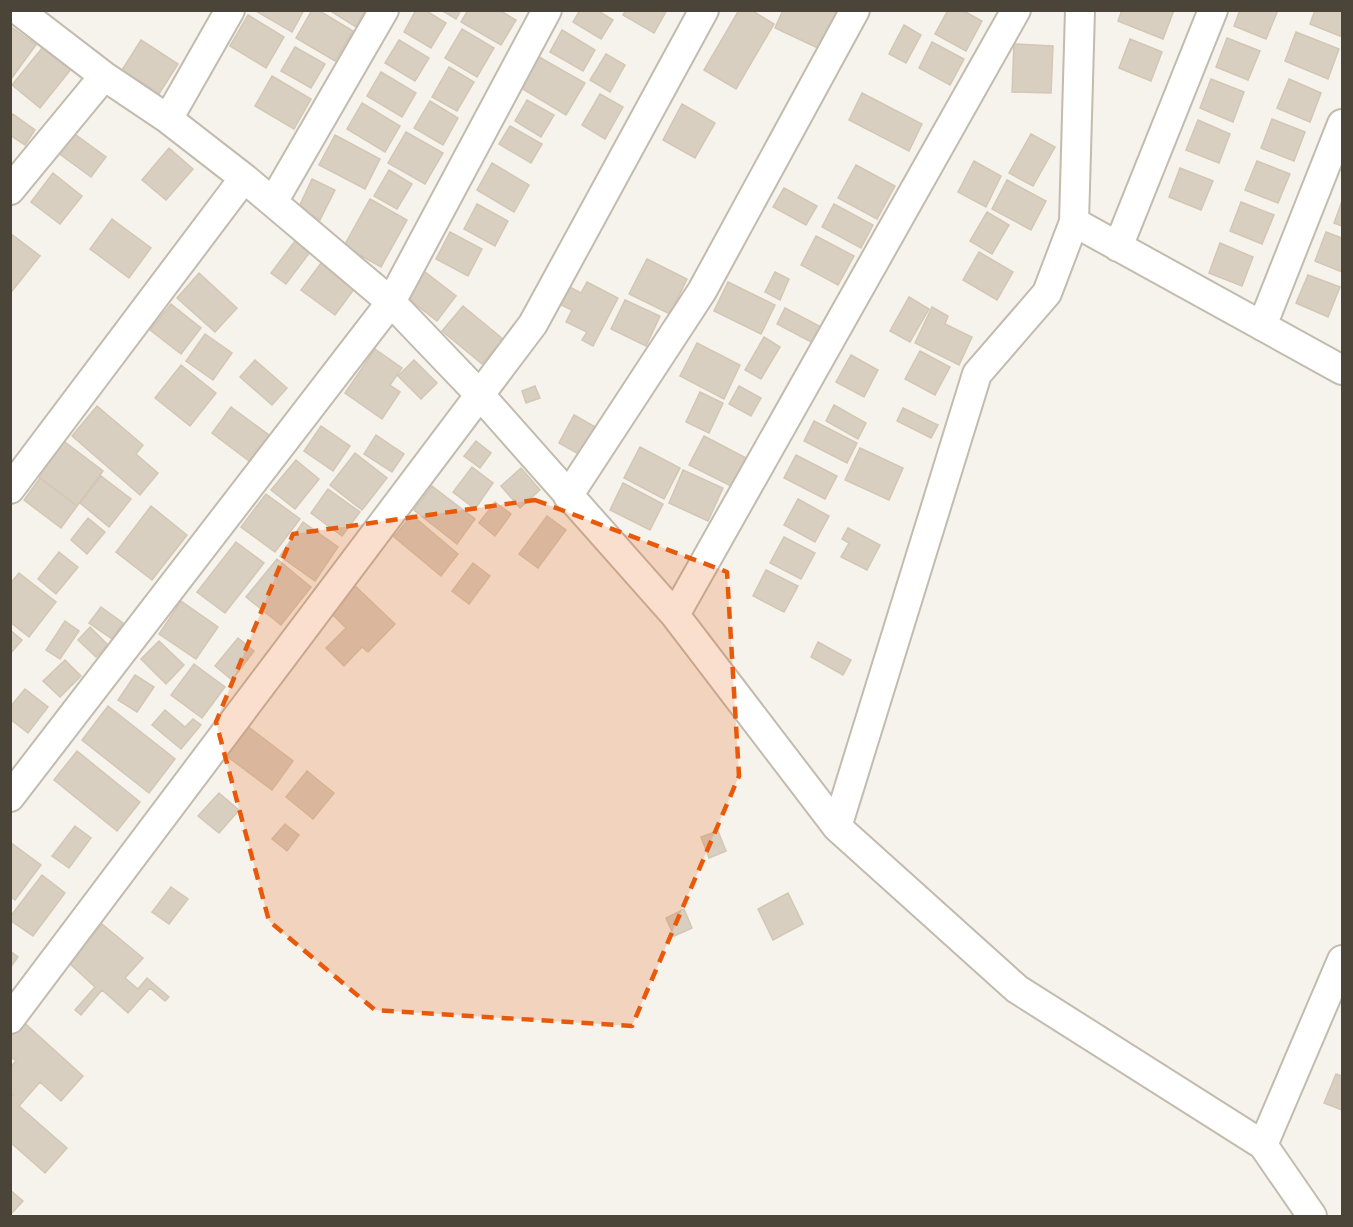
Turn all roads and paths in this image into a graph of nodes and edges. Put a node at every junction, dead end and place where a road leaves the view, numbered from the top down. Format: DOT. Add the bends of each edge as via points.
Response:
graph roads {
  1 [pos="18,10"];
  2 [pos="230,10"];
  3 [pos="384,10"];
  4 [pos="547,10"];
  5 [pos="704,10"];
  6 [pos="855,10"];
  7 [pos="1016,10"];
  8 [pos="1080,10"];
  9 [pos="1213,10"];
  10 [pos="104,76"];
  11 [pos="168,119"];
  12 [pos="1342,124"];
  13 [pos="244,178"];
  14 [pos="10,190"];
  15 [pos="273,202"];
  16 [pos="1074,222"];
  17 [pos="1118,247"];
  18 [pos="391,302"];
  19 [pos="1262,326"];
  20 [pos="1342,370"];
  21 [pos="480,395"];
  22 [pos="10,489"];
  23 [pos="568,495"];
  24 [pos="675,615"];
  25 [pos="10,797"];
  26 [pos="837,827"];
  27 [pos="1342,960"];
  28 [pos="10,1019"];
  29 [pos="1263,1145"];
  30 [pos="1312,1216"];
  1 -- 10 [label="street"];
  2 -- 11 [label="street"];
  3 -- 15 [label="street"];
  4 -- 18 [label="street"];
  5 -- 21 [label="street" via="532,324"];
  6 -- 23 [label="street" via="702,291"];
  7 -- 24 [label="street"];
  8 -- 16 [label="street"];
  9 -- 17 [label="street"];
  10 -- 11 [label="street"];
  10 -- 14 [label="street"];
  11 -- 13 [label="street"];
  12 -- 19 [label="street"];
  13 -- 15 [label="street"];
  13 -- 22 [label="street"];
  15 -- 18 [label="street"];
  16 -- 17 [label="street"];
  16 -- 26 [label="street" via="1047,293 977,374"];
  17 -- 19 [label="street"];
  18 -- 21 [label="street"];
  18 -- 25 [label="street"];
  19 -- 20 [label="street"];
  21 -- 23 [label="street"];
  21 -- 28 [label="street"];
  23 -- 24 [label="street"];
  24 -- 26 [label="street"];
  26 -- 29 [label="street" via="1017,989"];
  27 -- 29 [label="street"];
  29 -- 30 [label="street"];
}
